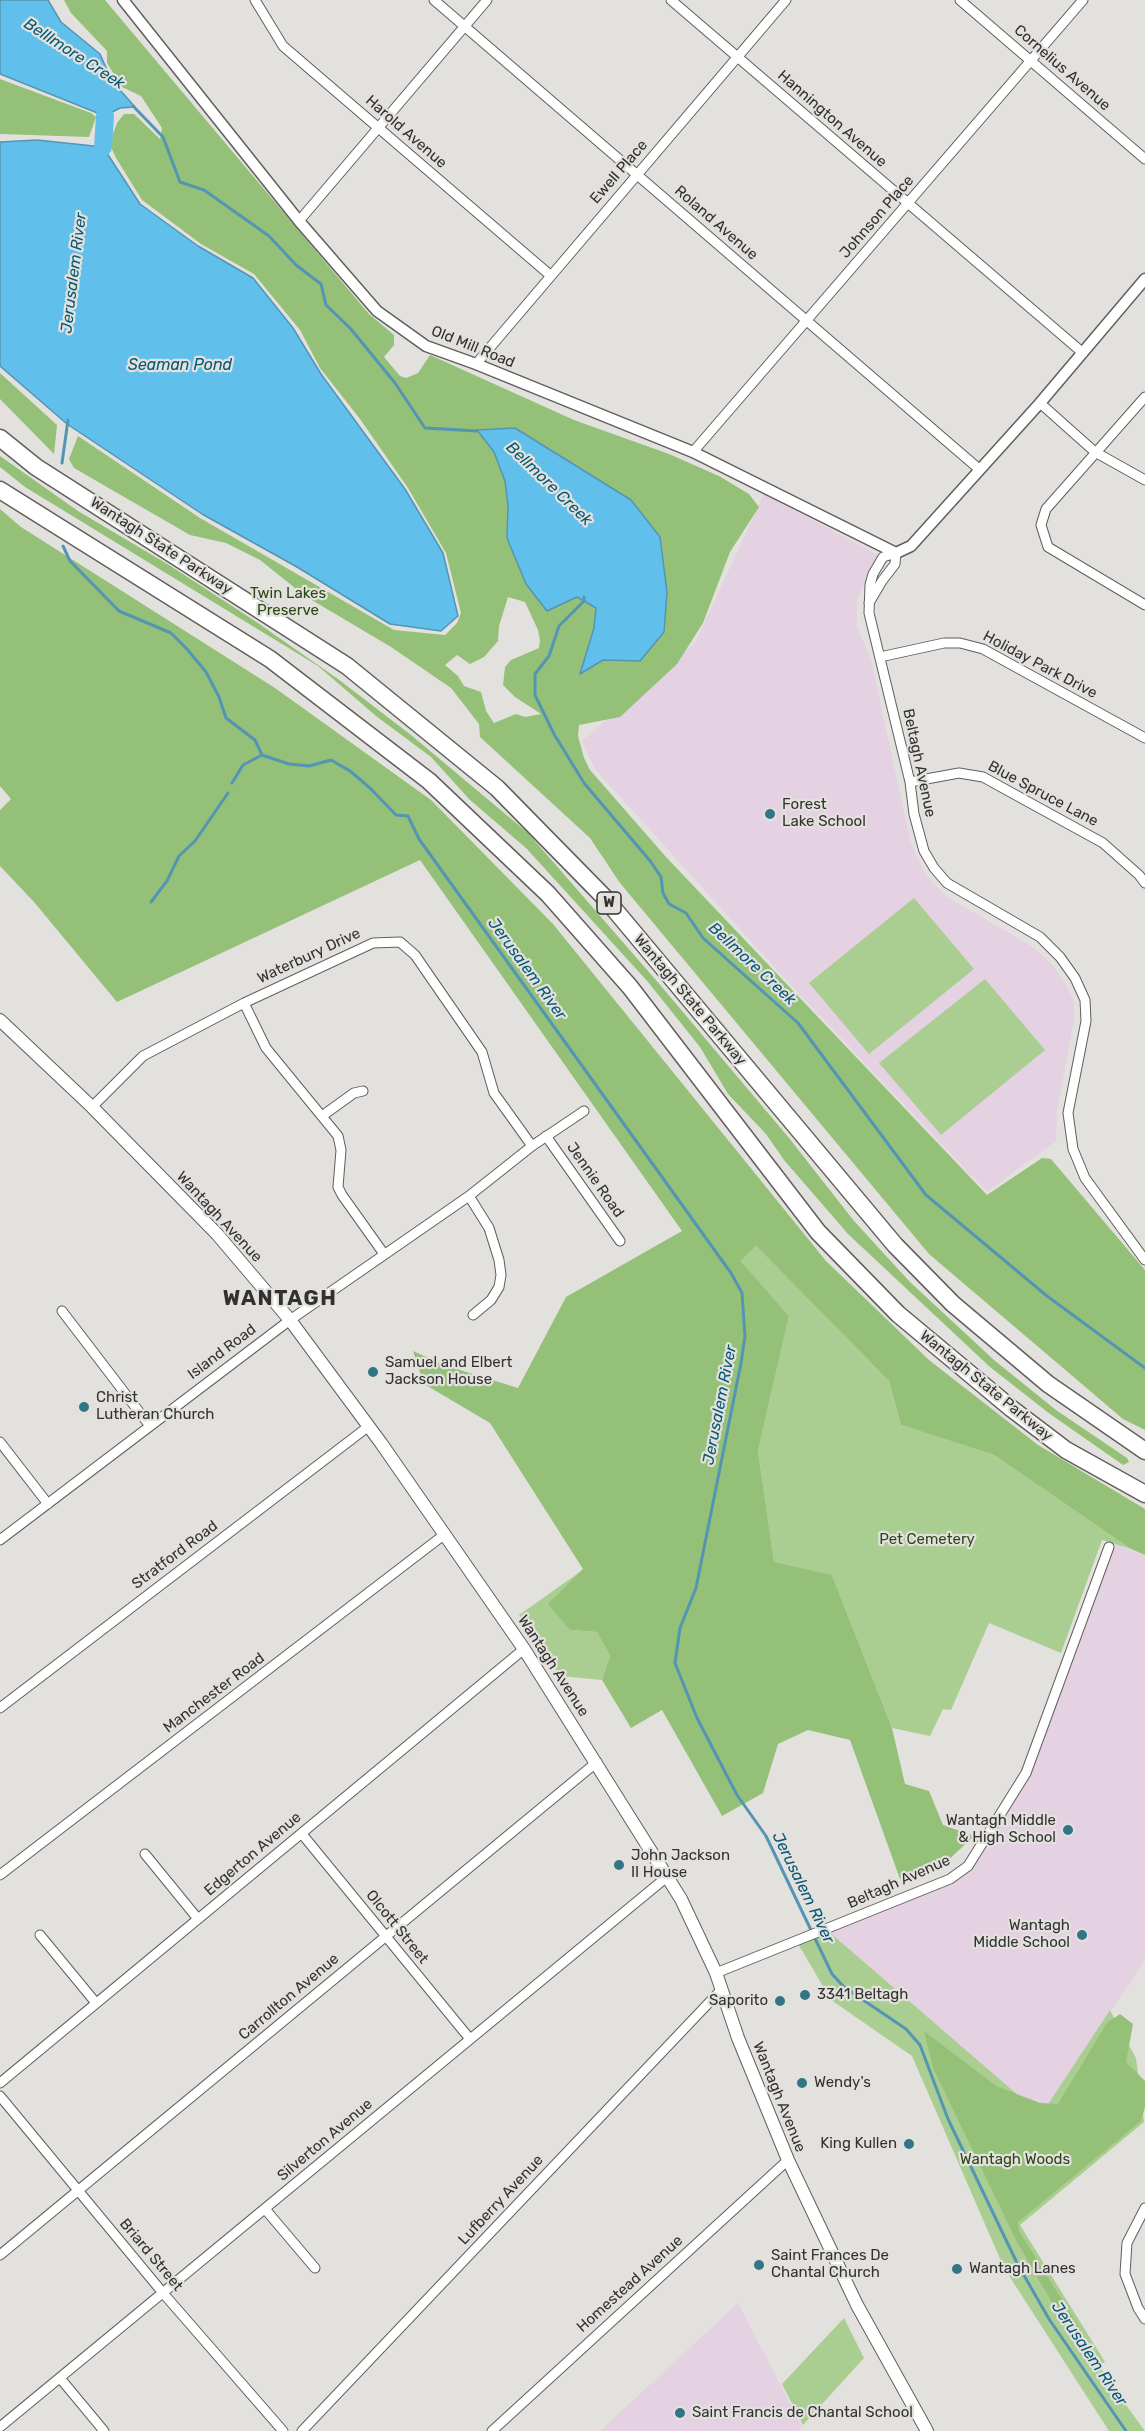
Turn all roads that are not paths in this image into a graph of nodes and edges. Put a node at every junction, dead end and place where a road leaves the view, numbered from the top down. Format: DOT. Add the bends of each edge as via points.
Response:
graph roads {
  1 [pos="123,0"];
  2 [pos="256,0"];
  3 [pos="434,0"];
  4 [pos="487,0"];
  5 [pos="671,0"];
  6 [pos="786,0"];
  7 [pos="960,0"];
  8 [pos="1083,0"];
  9 [pos="464,26"];
  10 [pos="737,57"];
  11 [pos="1031,61"];
  12 [pos="378,127"];
  13 [pos="1145,159"];
  14 [pos="636,174"];
  15 [pos="908,204"];
  16 [pos="299,221"];
  17 [pos="550,275"];
  18 [pos="1145,279"];
  19 [pos="807,321"];
  20 [pos="1083,353"];
  21 [pos="476,364"];
  22 [pos="1145,397"];
  23 [pos="1040,403"];
  24 [pos="0,438"];
  25 [pos="693,452"];
  26 [pos="1095,452"];
  27 [pos="979,469"];
  28 [pos="1145,480"];
  29 [pos="0,490"];
  30 [pos="896,553"];
  31 [pos="869,603"];
  32 [pos="1145,605"];
  33 [pos="880,657"];
  34 [pos="1145,738"];
  35 [pos="910,782"];
  36 [pos="1145,883"];
  37 [pos="244,1003"];
  38 [pos="0,1020"];
  39 [pos="363,1091"];
  40 [pos="92,1107"];
  41 [pos="584,1111"];
  42 [pos="322,1116"];
  43 [pos="546,1136"];
  44 [pos="532,1146"];
  45 [pos="469,1196"];
  46 [pos="620,1241"];
  47 [pos="384,1254"];
  48 [pos="1145,1260"];
  49 [pos="62,1311"];
  50 [pos="473,1315"];
  51 [pos="290,1320"];
  52 [pos="150,1426"];
  53 [pos="369,1426"];
  54 [pos="0,1442"];
  55 [pos="1145,1450"];
  56 [pos="1145,1494"];
  57 [pos="48,1504"];
  58 [pos="445,1534"];
  59 [pos="0,1540"];
  60 [pos="1109,1547"];
  61 [pos="524,1649"];
  62 [pos="0,1708"];
  63 [pos="597,1762"];
  64 [pos="302,1834"];
  65 [pos="145,1854"];
  66 [pos="0,1875"];
  67 [pos="668,1876"];
  68 [pos="198,1919"];
  69 [pos="40,1935"];
  70 [pos="386,1936"];
  71 [pos="716,1973"];
  72 [pos="721,1990"];
  73 [pos="96,2003"];
  74 [pos="470,2039"];
  75 [pos="0,2083"];
  76 [pos="0,2096"];
  77 [pos="788,2160"];
  78 [pos="78,2190"];
  79 [pos="1145,2208"];
  80 [pos="265,2209"];
  81 [pos="0,2255"];
  82 [pos="315,2268"];
  83 [pos="163,2293"];
  84 [pos="1145,2319"];
  85 [pos="60,2378"];
  86 [pos="0,2427"];
  87 [pos="104,2431"];
  88 [pos="283,2431"];
  89 [pos="302,2431"];
  90 [pos="492,2431"];
  91 [pos="927,2431"];
  1 -- 16 [label="street, Old Mill Road"];
  2 -- 12 [label="street, Harold Avenue" via="283,46"];
  3 -- 9 [label="street, Roland Avenue"];
  4 -- 9 [label="street"];
  5 -- 10 [label="street, Hannington Avenue"];
  6 -- 10 [label="street, Ewell Place"];
  7 -- 11 [label="street, Cornelius Avenue"];
  8 -- 11 [label="street, Johnson Place"];
  9 -- 12 [label="street"];
  9 -- 14 [label="street, Roland Avenue"];
  10 -- 14 [label="street, Ewell Place"];
  10 -- 15 [label="street, Hannington Avenue"];
  11 -- 13 [label="street, Cornelius Avenue"];
  11 -- 15 [label="street, Johnson Place"];
  12 -- 16 [label="street"];
  12 -- 17 [label="street, Harold Avenue"];
  14 -- 17 [label="street, Ewell Place"];
  14 -- 19 [label="street, Roland Avenue"];
  15 -- 19 [label="street, Johnson Place"];
  15 -- 20 [label="street, Hannington Avenue"];
  16 -- 21 [label="street, Old Mill Road" via="377,311 426,346"];
  17 -- 21 [label="street, Ewell Place"];
  18 -- 20 [label="street"];
  19 -- 25 [label="street, Johnson Place"];
  19 -- 27 [label="street, Roland Avenue"];
  20 -- 23 [label="street"];
  21 -- 25 [label="street, Old Mill Road"];
  22 -- 26 [label="street"];
  23 -- 26 [label="street"];
  23 -- 27 [label="street"];
  24 -- 55 [label="highway, Wantagh State Parkway / W" via="36,467 348,666 497,788 604,897 895,1245 953,1304 1048,1384"];
  25 -- 30 [label="street, Old Mill Road"];
  26 -- 28 [label="street"];
  26 -- 32 [label="street" via="1046,509 1041,525 1048,547"];
  27 -- 30 [label="street" via="911,546"];
  29 -- 56 [label="highway, Wantagh State Parkway" via="270,659 429,781 548,894 615,970 818,1232 898,1314 1066,1450"];
  30 -- 31 [label="street" via="896,564"];
  30 -- 31 [label="street, Beltagh Avenue" via="878,563"];
  31 -- 33 [label="street, Beltagh Avenue" via="870,623"];
  33 -- 34 [label="street, Holiday Park Drive" via="944,643 983,649"];
  33 -- 35 [label="street, Beltagh Avenue"];
  35 -- 36 [label="street, Blue Spruce Lane" via="959,773 983,777 1103,843"];
  35 -- 48 [label="street, Beltagh Avenue" via="921,841 934,868 954,888 1040,938 1075,978 1085,1000 1086,1021 1068,1113 1072,1149 1085,1178"];
  37 -- 40 [label="street, Waterbury Drive" via="142,1056"];
  37 -- 42 [label="street" via="266,1048"];
  37 -- 44 [label="street, Waterbury Drive" via="373,943 400,942 415,955 482,1052 494,1093"];
  38 -- 40 [label="main road, Wantagh Avenue"];
  39 -- 42 [label="street"];
  40 -- 51 [label="main road, Wantagh Avenue" via="217,1234"];
  41 -- 43 [label="street, Island Road"];
  42 -- 47 [label="street" via="340,1143 338,1178 342,1195"];
  43 -- 44 [label="street, Island Road"];
  43 -- 46 [label="street, Jennie Road"];
  44 -- 45 [label="street, Island Road"];
  45 -- 47 [label="street, Island Road"];
  45 -- 50 [label="street" via="489,1228 501,1275 500,1287 491,1300"];
  47 -- 51 [label="street, Island Road"];
  49 -- 52 [label="street"];
  51 -- 52 [label="street, Island Road"];
  51 -- 53 [label="main road, Wantagh Avenue"];
  52 -- 57 [label="street, Island Road"];
  53 -- 58 [label="main road, Wantagh Avenue"];
  53 -- 62 [label="street, Stratford Road"];
  54 -- 57 [label="street"];
  57 -- 59 [label="street, Island Road"];
  58 -- 61 [label="main road, Wantagh Avenue"];
  58 -- 66 [label="street, Manchester Road"];
  60 -- 71 [label="street, Beltagh Avenue" via="1026,1773 968,1866 950,1879"];
  61 -- 63 [label="main road, Wantagh Avenue"];
  61 -- 64 [label="street, Edgerton Avenue"];
  63 -- 67 [label="main road, Wantagh Avenue"];
  63 -- 70 [label="street, Carrollton Avenue"];
  64 -- 68 [label="street, Edgerton Avenue"];
  64 -- 70 [label="street, Olcott Street"];
  65 -- 68 [label="street"];
  67 -- 71 [label="main road, Wantagh Avenue"];
  67 -- 74 [label="street, Silverton Avenue"];
  68 -- 73 [label="street, Edgerton Avenue"];
  69 -- 73 [label="street"];
  70 -- 74 [label="street, Olcott Street"];
  70 -- 78 [label="street, Carrollton Avenue"];
  71 -- 72 [label="main road, Wantagh Avenue"];
  72 -- 77 [label="main road, Wantagh Avenue"];
  72 -- 89 [label="street, Lufberry Avenue"];
  73 -- 75 [label="street, Edgerton Avenue"];
  74 -- 80 [label="street, Silverton Avenue"];
  76 -- 78 [label="street, Briard Street"];
  77 -- 90 [label="street, Homestead Avenue"];
  77 -- 91 [label="main road, Wantagh Avenue" via="865,2321"];
  78 -- 81 [label="street, Carrollton Avenue"];
  78 -- 83 [label="street, Briard Street"];
  79 -- 84 [label="street" via="1126,2243 1125,2274"];
  80 -- 82 [label="street"];
  80 -- 83 [label="street, Silverton Avenue"];
  83 -- 85 [label="street, Silverton Avenue"];
  83 -- 88 [label="street, Briard Street"];
  85 -- 86 [label="street, Silverton Avenue"];
  85 -- 87 [label="street"];
}
